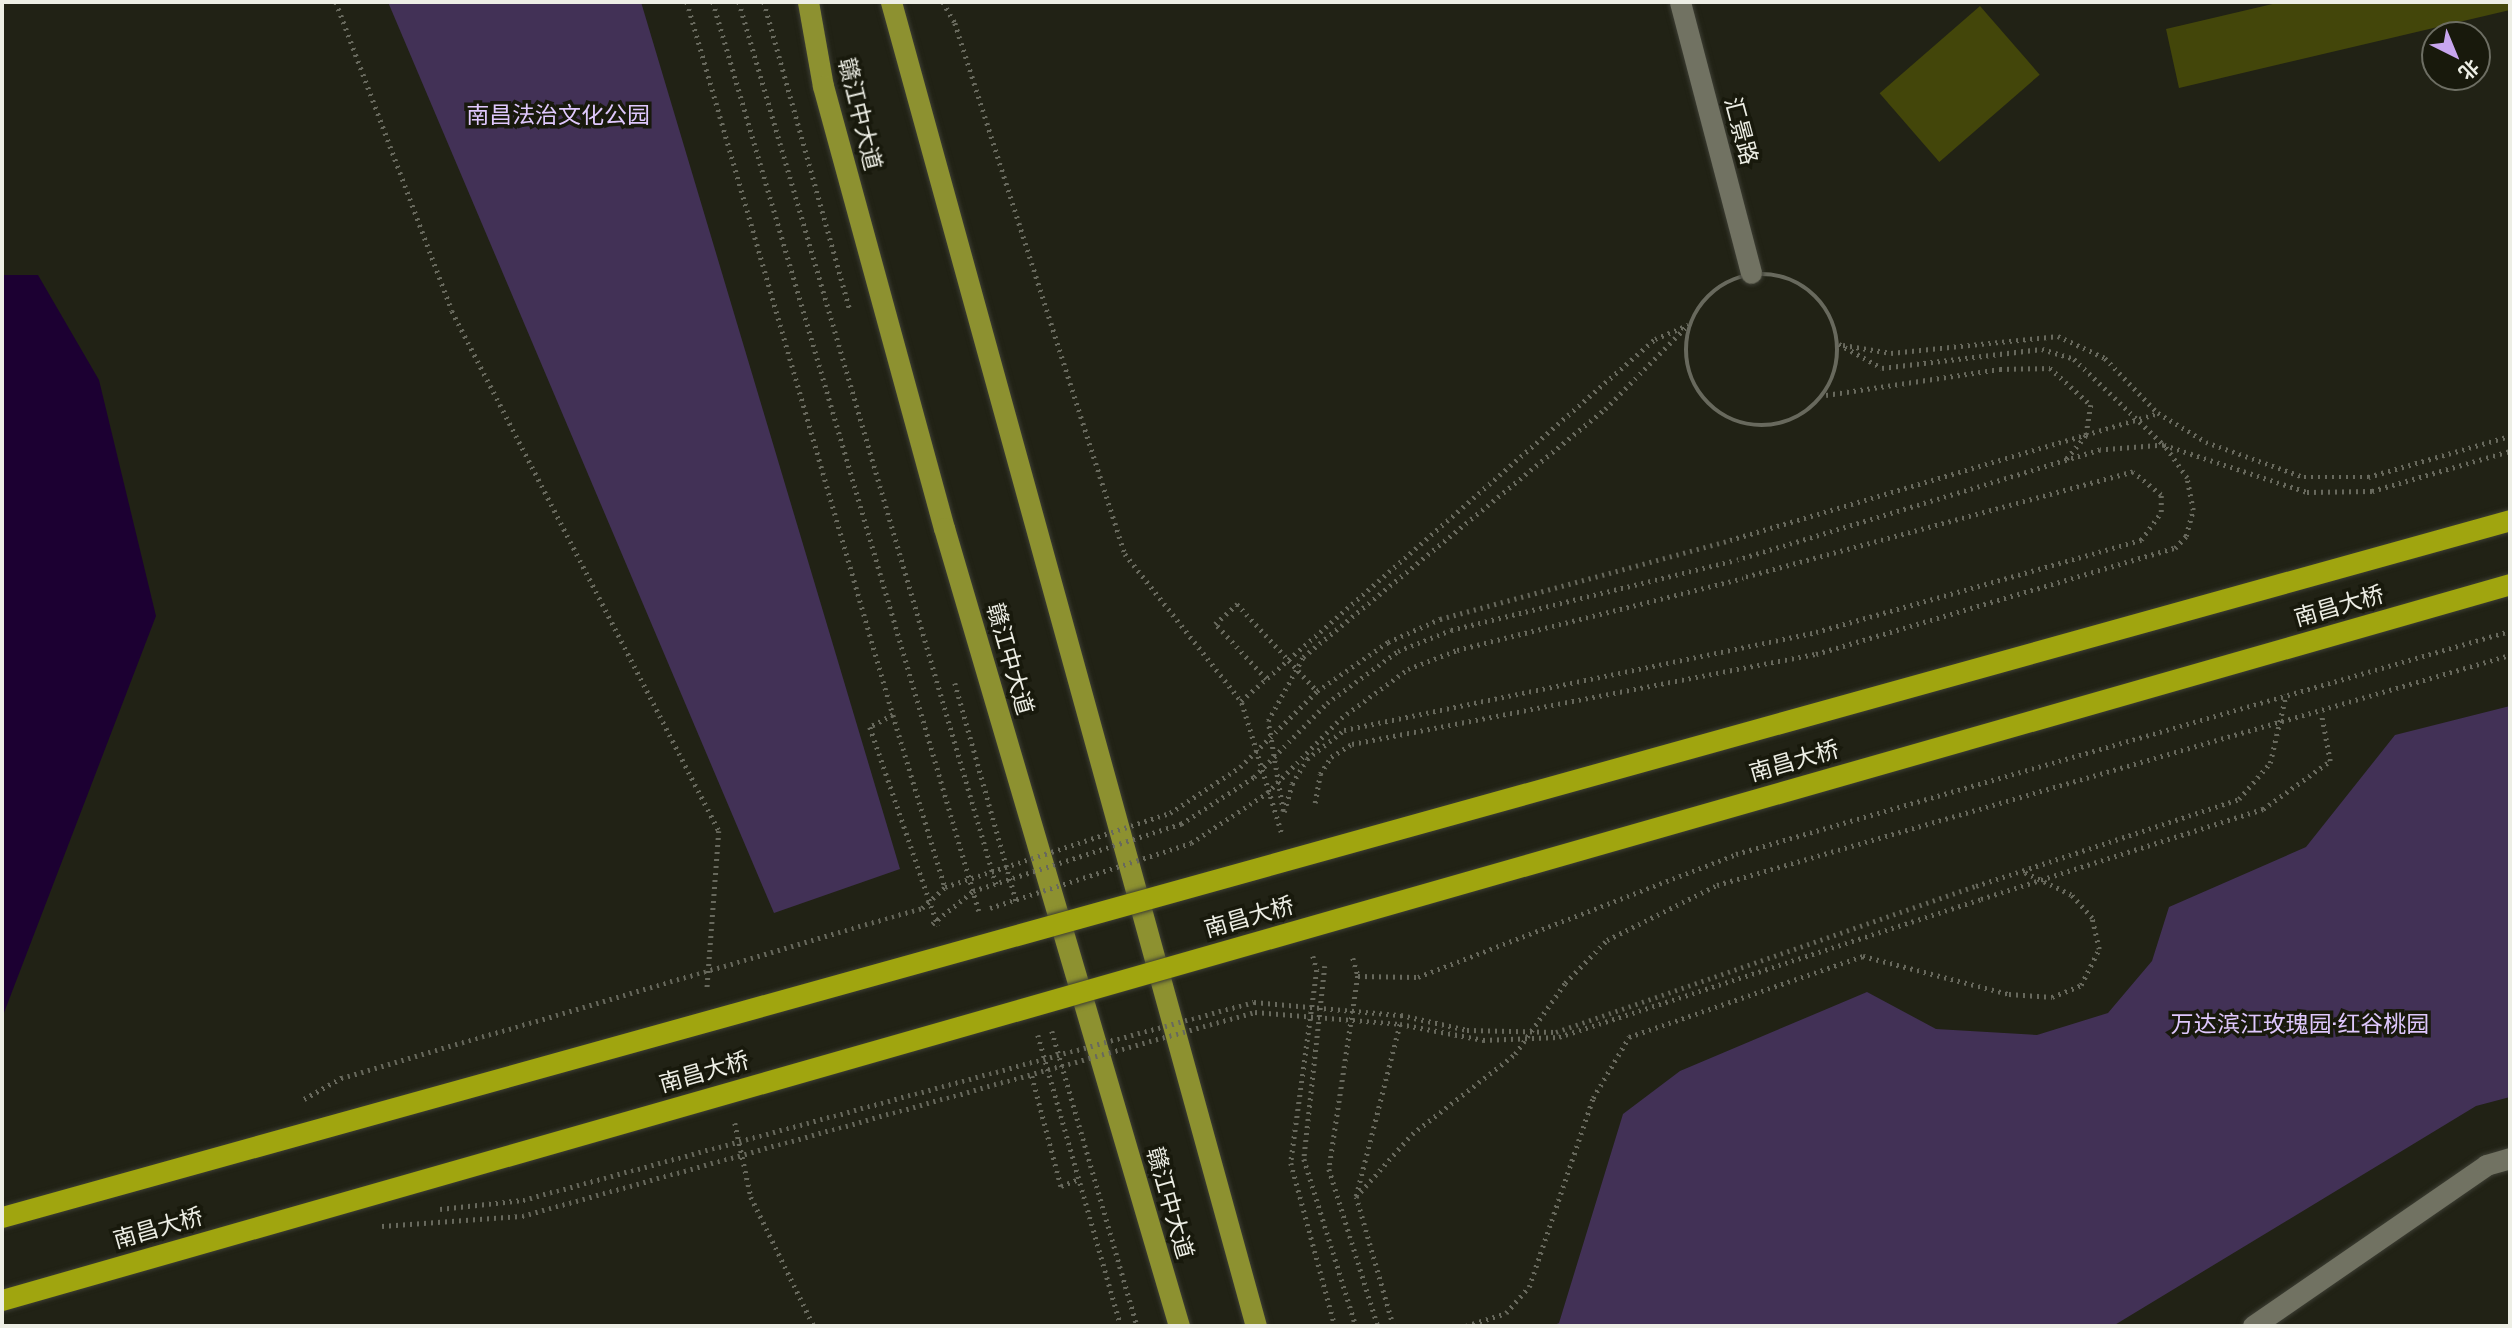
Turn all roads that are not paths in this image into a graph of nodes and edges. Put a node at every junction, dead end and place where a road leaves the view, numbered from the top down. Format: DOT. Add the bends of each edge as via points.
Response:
graph roads {
  1 [pos="808,2"];
  2 [pos="891,2"];
  3 [pos="1680,2"];
  4 [pos="1751,273"];
  5 [pos="2510,520"];
  6 [pos="2510,584"];
  7 [pos="2510,1158"];
  8 [pos="2,1217"];
  9 [pos="2,1300"];
  10 [pos="1180,1326"];
  11 [pos="1256,1326"];
  12 [pos="2253,1326"];
  1 -- 10 [label="main road, 赣江中大道" via="823,86 944,528"];
  2 -- 11 [label="main road"];
  3 -- 4 [label="street, 汇景路"];
  5 -- 8 [label="highway, 南昌大桥, bridge"];
  6 -- 9 [label="highway, 南昌大桥, bridge"];
  7 -- 12 [label="street" via="2486,1165"];
}
